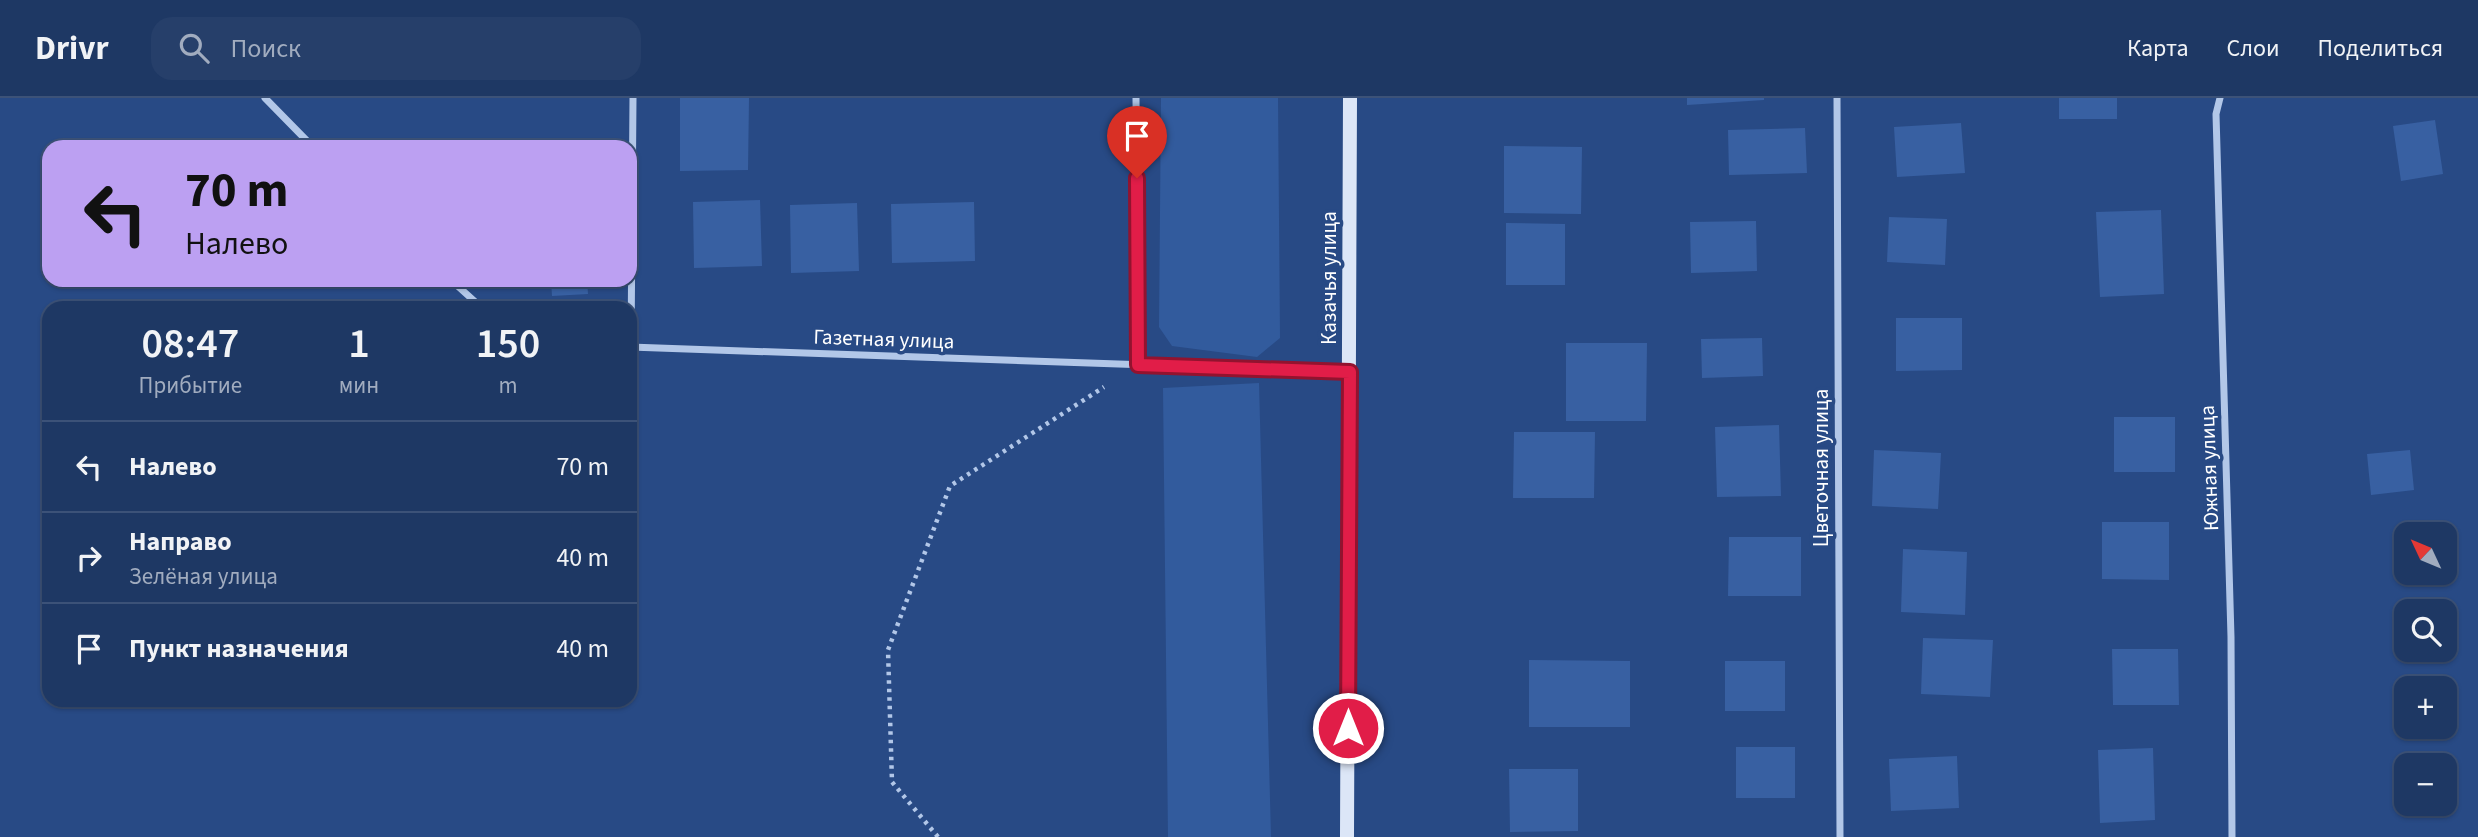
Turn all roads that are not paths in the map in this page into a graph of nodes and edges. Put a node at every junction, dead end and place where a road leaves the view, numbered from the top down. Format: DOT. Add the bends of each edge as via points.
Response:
graph roads {
  1 [pos="265,98"];
  2 [pos="633,98"];
  3 [pos="1136,98"];
  4 [pos="1350,98"];
  5 [pos="1837,98"];
  6 [pos="2220,98"];
  7 [pos="306,140"];
  8 [pos="633,140"];
  9 [pos="459,287"];
  10 [pos="474,301"];
  11 [pos="637,347"];
  12 [pos="1138,365"];
  13 [pos="1350,372"];
  14 [pos="1347,837"];
  15 [pos="1840,837"];
  16 [pos="2232,837"];
  1 -- 7 [label="street"];
  2 -- 8 [label="street"];
  3 -- 12 [label="street"];
  4 -- 13 [label="main road, Казачья улица"];
  5 -- 15 [label="street, Цветочная улица"];
  6 -- 16 [label="street, Южная улица" via="2216,114"];
  9 -- 10 [label="street"];
  11 -- 12 [label="street, Газетная улица"];
  12 -- 13 [label="street, Газетная улица"];
  13 -- 14 [label="main road, Казачья улица"];
}
